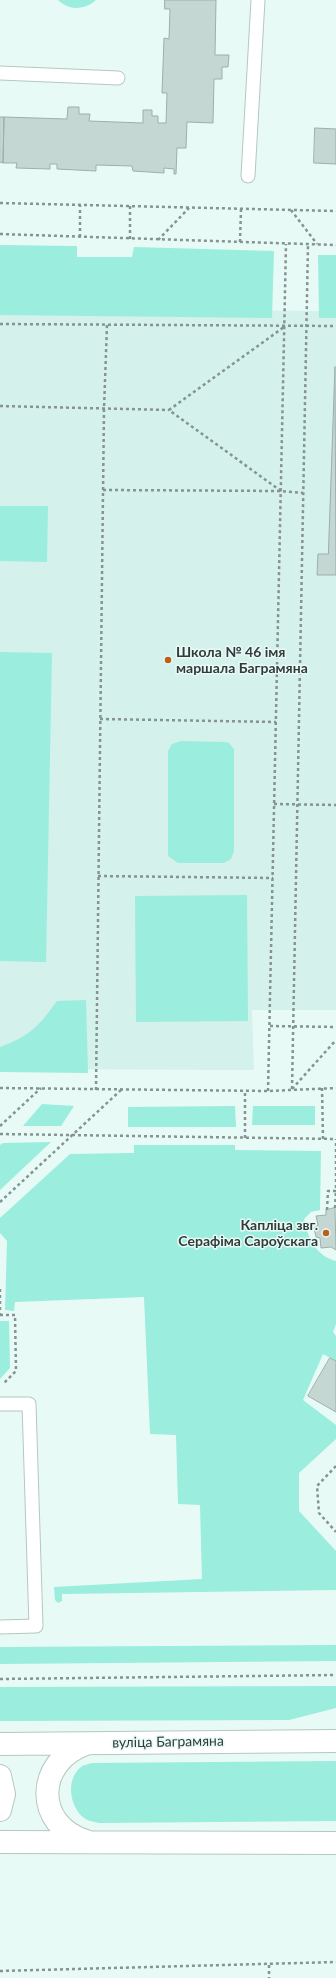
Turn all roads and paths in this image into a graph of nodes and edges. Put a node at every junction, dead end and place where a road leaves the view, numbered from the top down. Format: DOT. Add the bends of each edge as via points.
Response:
graph roads {
  1 [pos="258,0"];
  2 [pos="0,73"];
  3 [pos="118,78"];
  4 [pos="248,176"];
  5 [pos="0,203"];
  6 [pos="80,205"];
  7 [pos="130,206"];
  8 [pos="190,208"];
  9 [pos="241,209"];
  10 [pos="291,210"];
  11 [pos="336,211"];
  12 [pos="0,234"];
  13 [pos="80,237"];
  14 [pos="130,239"];
  15 [pos="158,240"];
  16 [pos="240,242"];
  17 [pos="286,244"];
  18 [pos="308,244"];
  19 [pos="317,245"];
  20 [pos="336,245"];
  21 [pos="0,324"];
  22 [pos="107,325"];
  23 [pos="307,326"];
  24 [pos="336,326"];
  25 [pos="284,327"];
  26 [pos="0,406"];
  27 [pos="104,409"];
  28 [pos="169,410"];
  29 [pos="103,490"];
  30 [pos="281,490"];
  31 [pos="304,493"];
  32 [pos="100,719"];
  33 [pos="276,722"];
  34 [pos="274,804"];
  35 [pos="297,804"];
  36 [pos="336,806"];
  37 [pos="98,876"];
  38 [pos="273,878"];
  39 [pos="270,1026"];
  40 [pos="292,1026"];
  41 [pos="336,1027"];
  42 [pos="336,1040"];
  43 [pos="0,1088"];
  44 [pos="41,1088"];
  45 [pos="322,1088"];
  46 [pos="336,1088"];
  47 [pos="292,1089"];
  48 [pos="96,1090"];
  49 [pos="121,1090"];
  50 [pos="245,1091"];
  51 [pos="268,1091"];
  52 [pos="0,1126"];
  53 [pos="0,1134"];
  54 [pos="74,1134"];
  55 [pos="245,1138"];
  56 [pos="323,1139"];
  57 [pos="336,1139"];
  58 [pos="336,1191"];
  59 [pos="0,1202"];
  60 [pos="335,1208"];
  61 [pos="327,1210"];
  62 [pos="0,1289"];
  63 [pos="0,1316"];
  64 [pos="4,1384"];
  65 [pos="0,1404"];
  66 [pos="336,1466"];
  67 [pos="336,1532"];
  68 [pos="0,1627"];
  69 [pos="336,1675"];
  70 [pos="0,1679"];
  71 [pos="336,1741"];
  72 [pos="99,1743"];
  73 [pos="0,1744"];
  74 [pos="0,1776"];
  75 [pos="0,1810"];
  76 [pos="0,1842"];
  77 [pos="103,1842"];
  78 [pos="336,1842"];
  79 [pos="336,1962"];
  80 [pos="269,1965"];
  81 [pos="0,1971"];
  82 [pos="269,1978"];
  1 -- 4 [label="lane"];
  2 -- 3 [label="lane"];
  5 -- 6 [label="path"];
  6 -- 7 [label="path"];
  6 -- 13 [label="path"];
  7 -- 8 [label="path"];
  7 -- 14 [label="path"];
  8 -- 9 [label="path"];
  8 -- 15 [label="path"];
  9 -- 10 [label="path"];
  9 -- 16 [label="path"];
  10 -- 11 [label="path"];
  10 -- 19 [label="path"];
  12 -- 13 [label="path"];
  13 -- 14 [label="path"];
  14 -- 15 [label="path"];
  15 -- 16 [label="path"];
  16 -- 17 [label="path"];
  17 -- 18 [label="path"];
  17 -- 25 [label="path"];
  18 -- 19 [label="path"];
  18 -- 23 [label="path"];
  19 -- 20 [label="path"];
  21 -- 22 [label="path"];
  22 -- 25 [label="path"];
  22 -- 27 [label="path"];
  23 -- 24 [label="path"];
  23 -- 25 [label="path"];
  23 -- 31 [label="path"];
  25 -- 28 [label="path"];
  25 -- 30 [label="path"];
  26 -- 27 [label="path"];
  27 -- 28 [label="path"];
  27 -- 29 [label="path"];
  28 -- 30 [label="path"];
  29 -- 30 [label="path"];
  29 -- 32 [label="path"];
  30 -- 31 [label="path"];
  30 -- 33 [label="path"];
  31 -- 35 [label="path"];
  32 -- 33 [label="path"];
  32 -- 37 [label="path"];
  33 -- 34 [label="path"];
  34 -- 35 [label="path"];
  34 -- 38 [label="path"];
  35 -- 36 [label="path"];
  35 -- 40 [label="path"];
  37 -- 38 [label="path"];
  37 -- 48 [label="path"];
  38 -- 39 [label="path"];
  39 -- 40 [label="path"];
  39 -- 51 [label="path"];
  40 -- 41 [label="path"];
  40 -- 47 [label="path"];
  42 -- 47 [label="path"];
  43 -- 44 [label="path"];
  44 -- 48 [label="path"];
  44 -- 52 [label="path"];
  45 -- 46 [label="path"];
  45 -- 47 [label="path"];
  45 -- 56 [label="path"];
  47 -- 51 [label="path"];
  48 -- 49 [label="path"];
  49 -- 50 [label="path"];
  49 -- 54 [label="path"];
  50 -- 51 [label="path"];
  50 -- 55 [label="path"];
  53 -- 54 [label="path"];
  54 -- 55 [label="path"];
  54 -- 59 [label="path"];
  55 -- 56 [label="path"];
  56 -- 57 [label="path"];
  57 -- 58 [label="path"];
  58 -- 60 [label="path"];
  58 -- 61 [label="path" via="328,1191"];
  62 -- 63 [label="path"];
  63 -- 64 [label="path" via="15,1315 16,1370"];
  65 -- 68 [label="lane" via="29,1404 36,1626"];
  66 -- 67 [label="path" via="317,1486 319,1513"];
  69 -- 70 [label="path"];
  71 -- 72 [label="street, вуліца Баграмяна"];
  72 -- 73 [label="street, вуліца Баграмяна"];
  72 -- 77 [label="street" via="75,1748 61,1759 51,1774 48,1799 51,1812 67,1832 90,1842"];
  74 -- 75 [label="street" via="4,1794"];
  76 -- 77 [label="street"];
  77 -- 78 [label="street"];
  79 -- 80 [label="path"];
  80 -- 81 [label="path"];
  80 -- 82 [label="path"];
}
